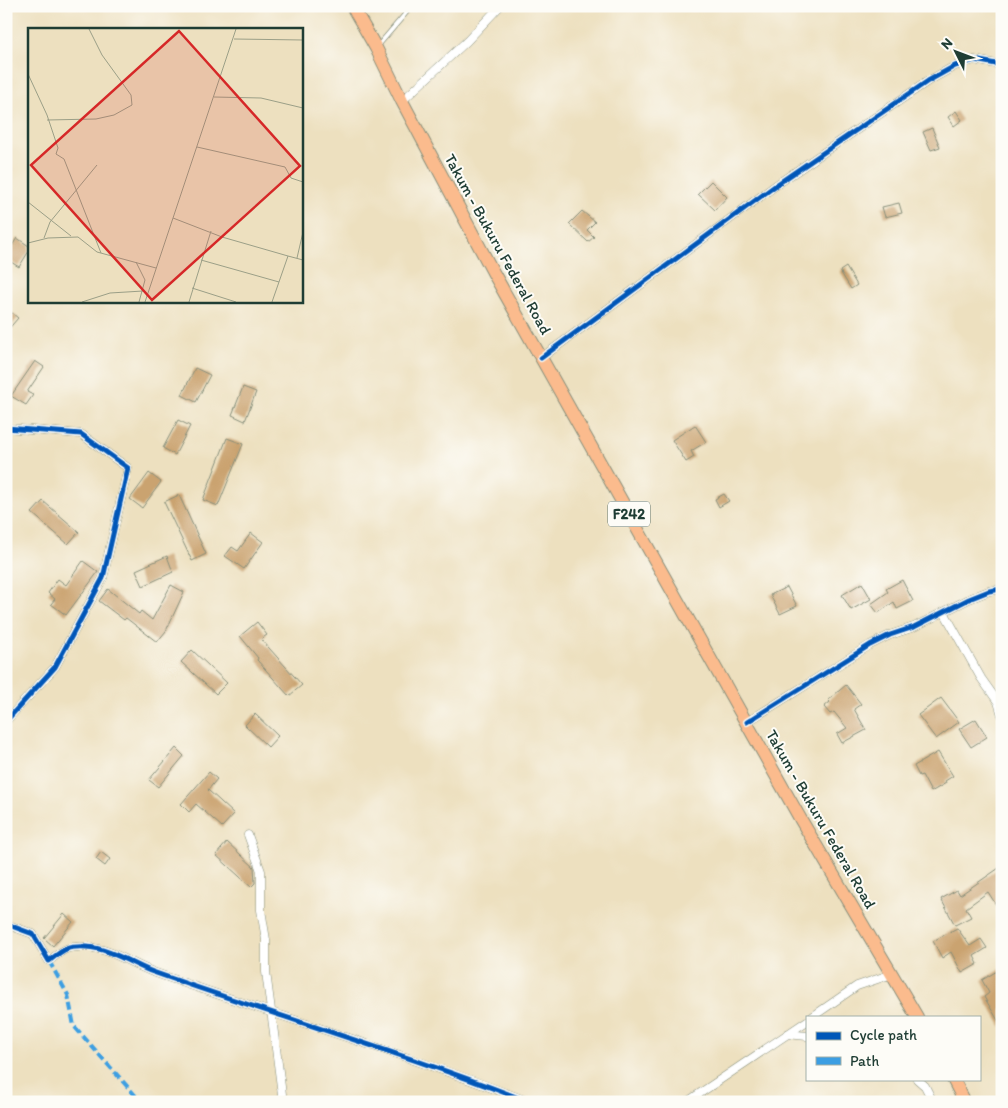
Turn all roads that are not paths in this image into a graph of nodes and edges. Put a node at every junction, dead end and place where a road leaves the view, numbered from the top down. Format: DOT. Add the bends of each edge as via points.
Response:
graph roads {
  1 [pos="352,6"];
  2 [pos="412,6"];
  3 [pos="500,6"];
  4 [pos="376,48"];
  5 [pos="1002,66"];
  6 [pos="402,101"];
  7 [pos="541,358"];
  8 [pos="6,428"];
  9 [pos="1002,589"];
  10 [pos="944,612"];
  11 [pos="1002,715"];
  12 [pos="6,722"];
  13 [pos="747,722"];
  14 [pos="248,835"];
  15 [pos="6,924"];
  16 [pos="892,974"];
  17 [pos="271,1013"];
  18 [pos="813,1016"];
  19 [pos="916,1016"];
  20 [pos="806,1021"];
  21 [pos="787,1034"];
  22 [pos="806,1036"];
  23 [pos="919,1080"];
  24 [pos="953,1080"];
  25 [pos="283,1102"];
  26 [pos="529,1102"];
  27 [pos="687,1102"];
  28 [pos="933,1102"];
  29 [pos="966,1102"];
  1 -- 4 [label="main road, Takum - Bukuru Federal Road / F242"];
  2 -- 4 [label="lane"];
  3 -- 6 [label="street"];
  4 -- 6 [label="main road, Takum - Bukuru Federal Road / F242"];
  5 -- 7 [label="street" via="974,60 955,66 928,82 779,183"];
  6 -- 7 [label="main road, Takum - Bukuru Federal Road / F242"];
  7 -- 13 [label="main road, Takum - Bukuru Federal Road / F242"];
  8 -- 12 [label="street" via="81,434 128,468 103,578 55,667"];
  9 -- 10 [label="street" via="989,591"];
  10 -- 11 [label="street" via="998,702"];
  10 -- 13 [label="street" via="870,645"];
  13 -- 16 [label="main road, Takum - Bukuru Federal Road / F242"];
  14 -- 17 [label="street" via="261,871 261,910"];
  15 -- 17 [label="street" via="33,934 49,961 66,948 102,950 153,972"];
  16 -- 18 [label="street" via="857,986"];
  16 -- 19 [label="main road, Takum - Bukuru Federal Road / F242"];
  17 -- 25 [label="street"];
  17 -- 26 [label="street" via="350,1037"];
  20 -- 21 [label="street"];
  21 -- 22 [label="street"];
  21 -- 27 [label="street"];
  23 -- 28 [label="street"];
  24 -- 29 [label="main road"];
}
